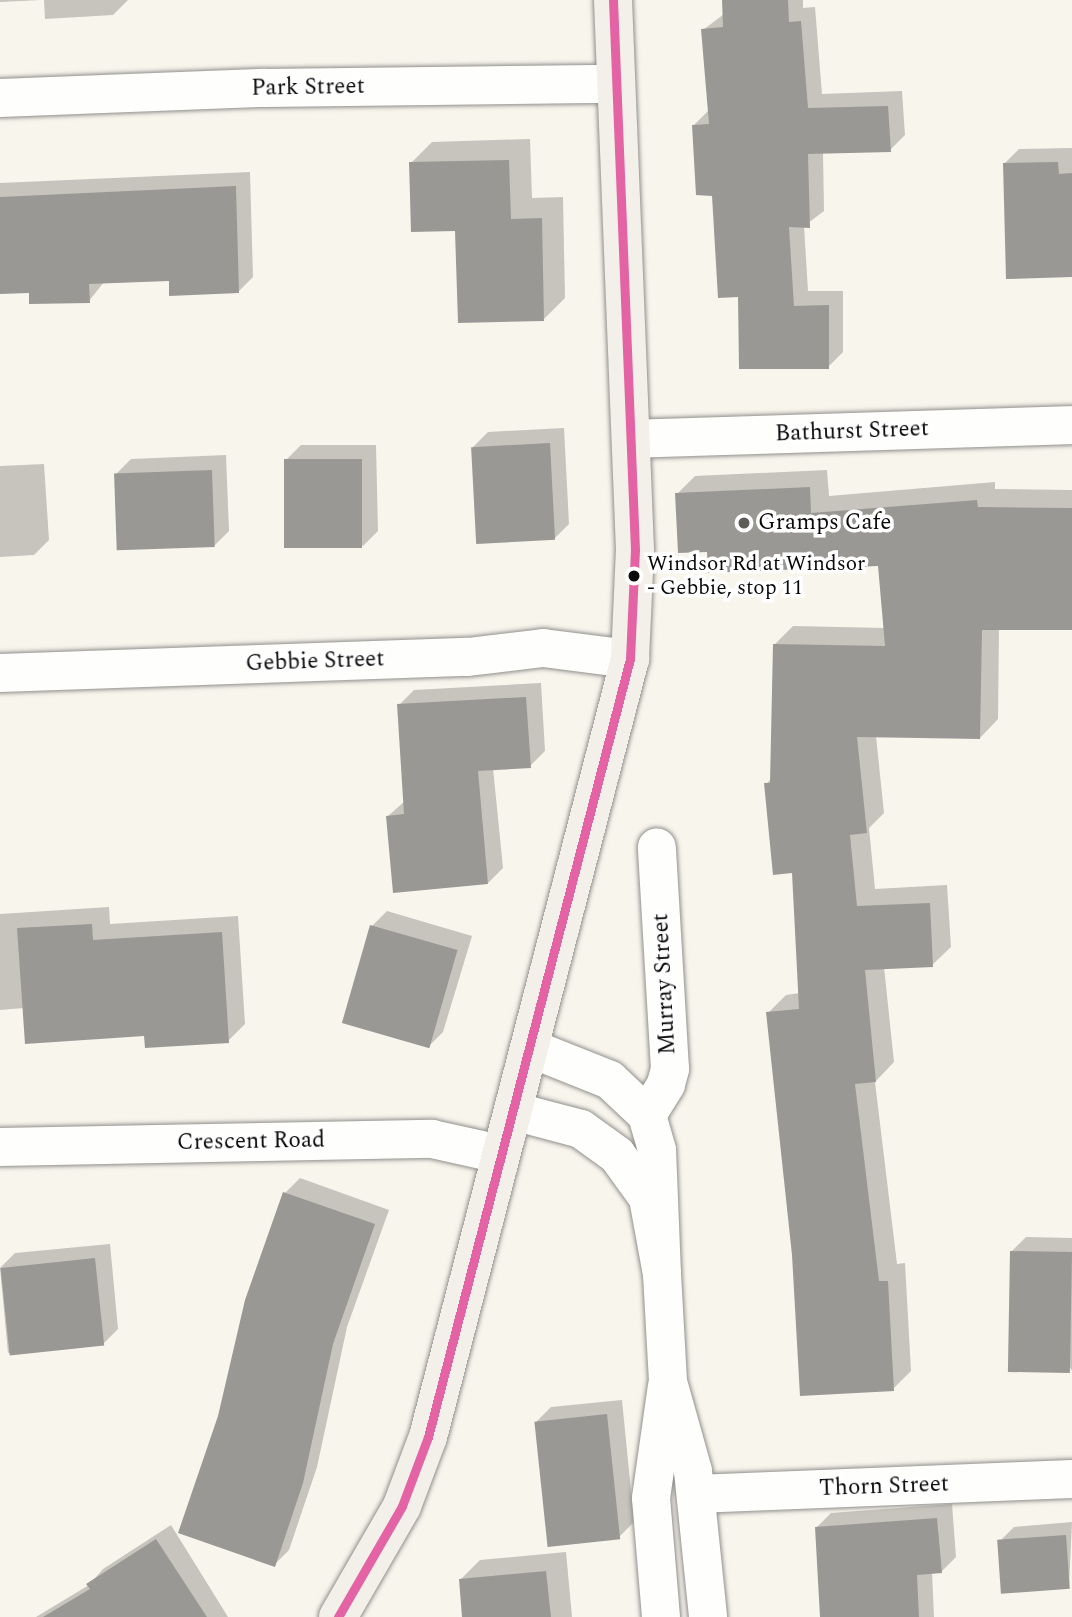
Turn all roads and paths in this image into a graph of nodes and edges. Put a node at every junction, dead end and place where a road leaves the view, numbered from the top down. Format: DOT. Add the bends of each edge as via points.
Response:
graph roads {
  1 [pos="613,0"];
  2 [pos="615,84"];
  3 [pos="0,98"];
  4 [pos="1072,425"];
  5 [pos="631,439"];
  6 [pos="630,659"];
  7 [pos="0,673"];
  8 [pos="657,847"];
  9 [pos="530,1048"];
  10 [pos="513,1111"];
  11 [pos="647,1115"];
  12 [pos="0,1147"];
  13 [pos="500,1154"];
  14 [pos="662,1274"];
  15 [pos="668,1382"];
  16 [pos="1072,1479"];
  17 [pos="696,1494"];
  18 [pos="651,1497"];
  19 [pos="338,1617"];
  20 [pos="661,1617"];
  21 [pos="708,1617"];
  1 -- 2 [label="main road"];
  2 -- 3 [label="street, Park Street" via="265,88"];
  2 -- 5 [label="main road"];
  4 -- 5 [label="street, Bathurst Street"];
  5 -- 6 [label="main road" via="635,550"];
  6 -- 7 [label="street, Gebbie Street" via="542,648 468,657"];
  6 -- 9 [label="main road"];
  8 -- 11 [label="street, Murray Street" via="670,1069"];
  9 -- 10 [label="main road"];
  9 -- 11 [label="street" via="610,1080"];
  10 -- 13 [label="main road"];
  10 -- 14 [label="street" via="581,1129 617,1155 648,1198"];
  11 -- 14 [label="street" via="657,1150"];
  12 -- 13 [label="street, Crescent Road" via="432,1139"];
  13 -- 19 [label="main road" via="414,1481"];
  14 -- 15 [label="street"];
  15 -- 17 [label="street" via="686,1438"];
  15 -- 18 [label="street"];
  16 -- 17 [label="street, Thorn Street"];
  17 -- 18 [label="street, Thorn Street"];
  17 -- 21 [label="street"];
  18 -- 20 [label="street"];
}
